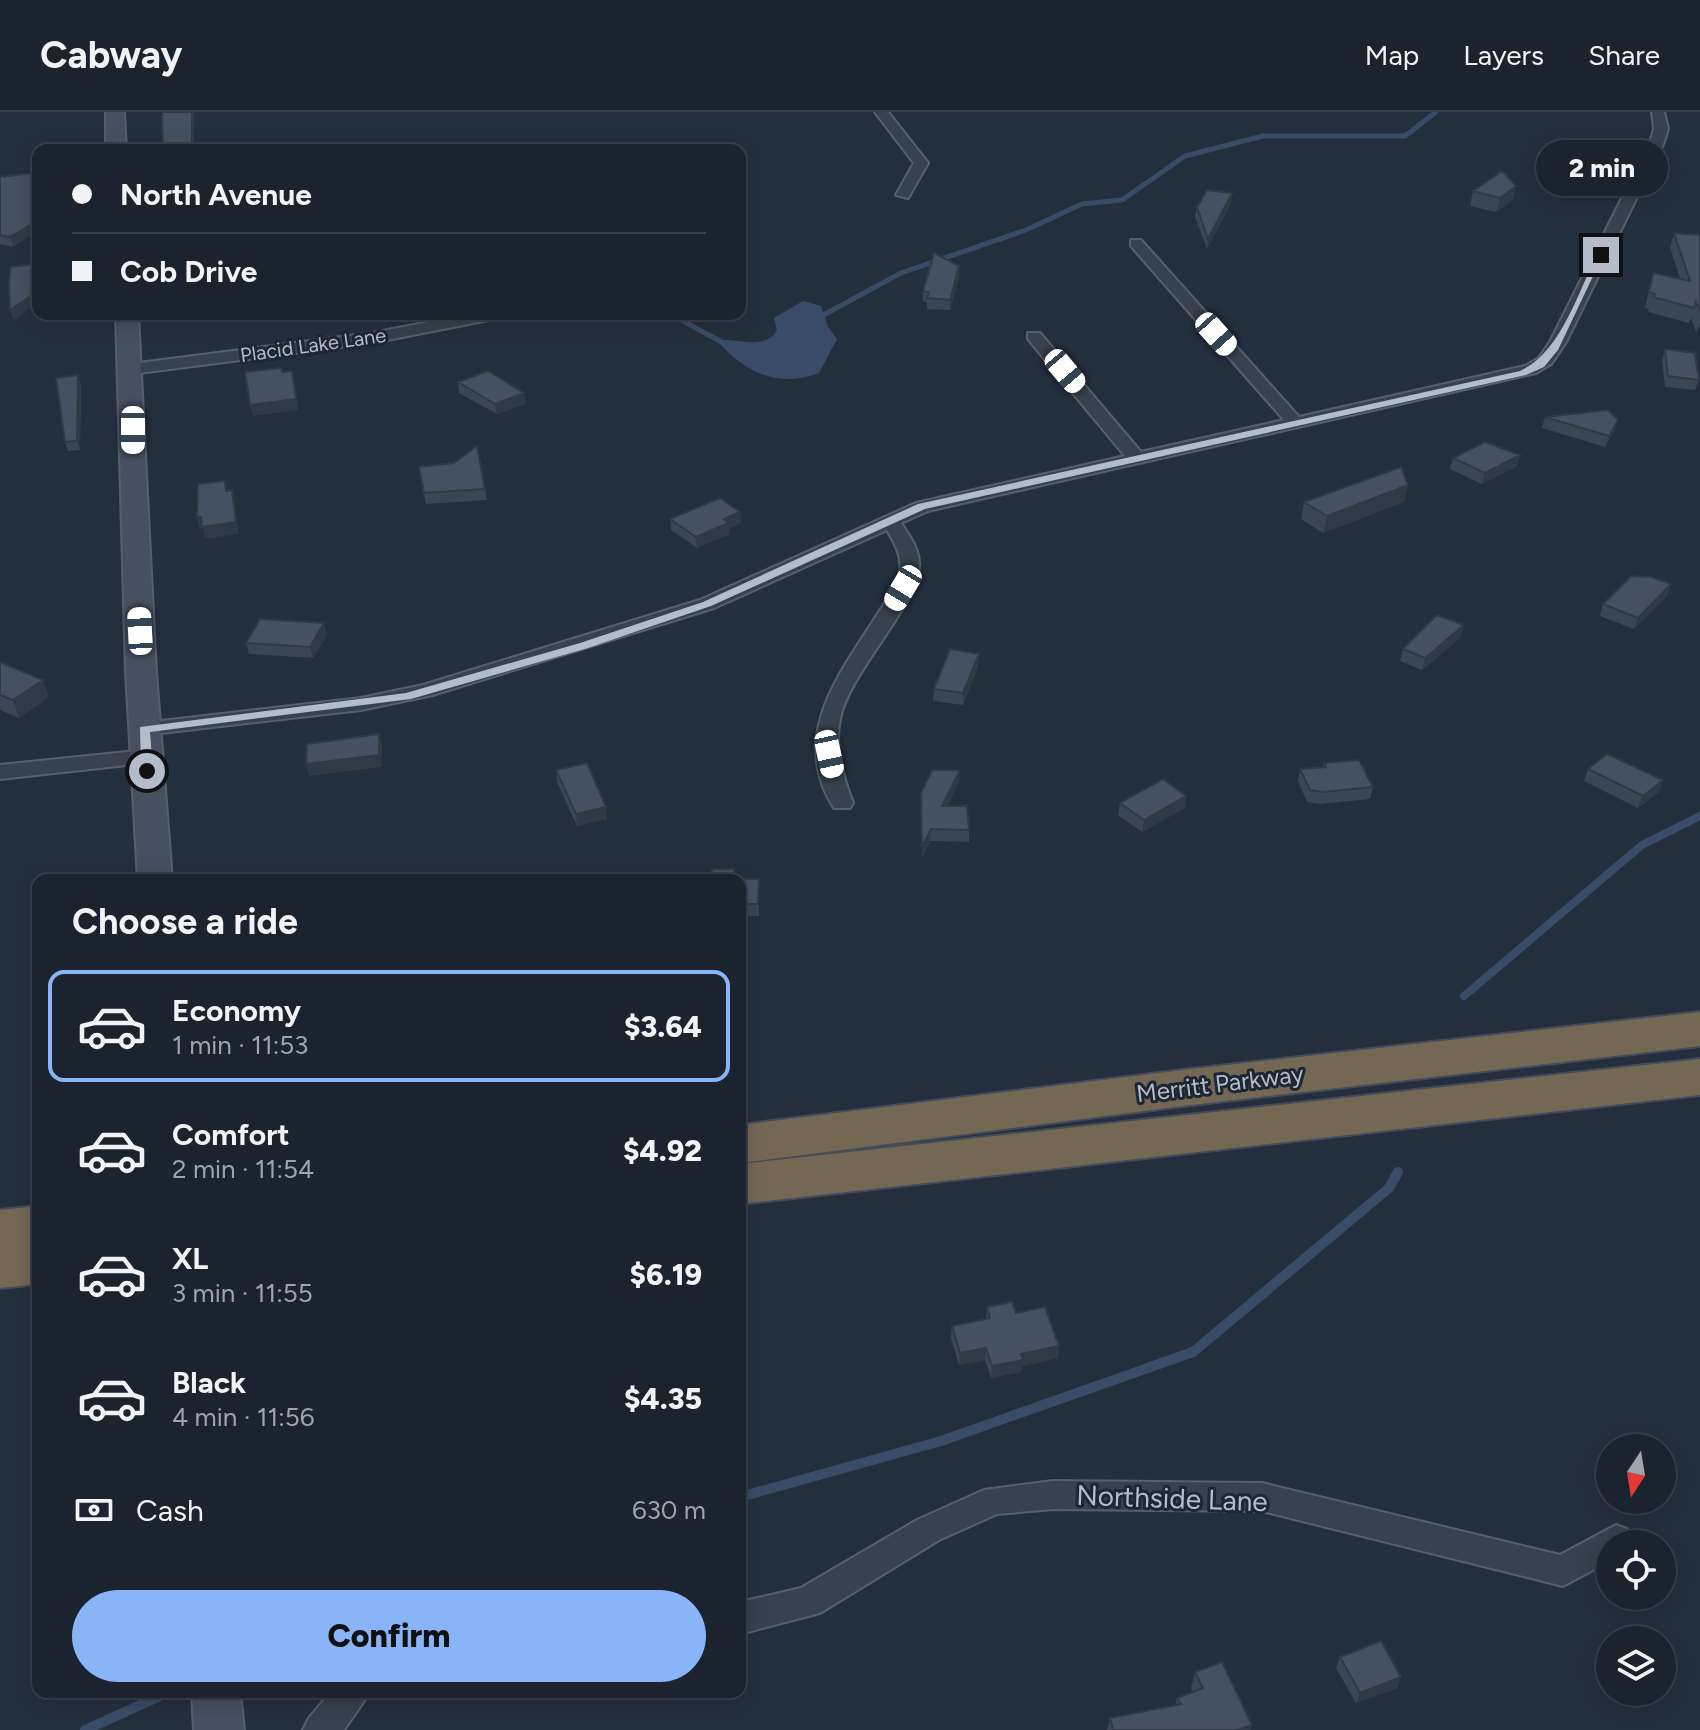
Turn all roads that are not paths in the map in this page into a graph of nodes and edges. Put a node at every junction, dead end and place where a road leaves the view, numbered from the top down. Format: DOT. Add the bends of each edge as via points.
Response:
graph roads {
  1 [pos="115,112"];
  2 [pos="881,112"];
  3 [pos="1658,112"];
  4 [pos="116,144"];
  5 [pos="903,195"];
  6 [pos="1136,243"];
  7 [pos="127,320"];
  8 [pos="464,320"];
  9 [pos="1034,336"];
  10 [pos="131,369"];
  11 [pos="1297,425"];
  12 [pos="1137,459"];
  13 [pos="889,519"];
  14 [pos="145,743"];
  15 [pos="0,772"];
  16 [pos="842,803"];
  17 [pos="155,874"];
  18 [pos="1700,1029"];
  19 [pos="1700,1077"];
  20 [pos="746,1143"];
  21 [pos="746,1183"];
  22 [pos="32,1228"];
  23 [pos="0,1231"];
  24 [pos="32,1264"];
  25 [pos="0,1267"];
  26 [pos="1596,1552"];
  27 [pos="746,1617"];
  28 [pos="216,1698"];
  29 [pos="348,1698"];
  30 [pos="219,1730"];
  31 [pos="321,1730"];
  1 -- 4 [label="street"];
  2 -- 5 [label="street" via="921,163"];
  3 -- 11 [label="street" via="1661,129 1648,162 1545,361 1512,376"];
  6 -- 11 [label="street"];
  7 -- 10 [label="street"];
  8 -- 10 [label="street, Placid Lake Lane" via="372,338"];
  9 -- 12 [label="street"];
  10 -- 14 [label="street"];
  11 -- 12 [label="street"];
  12 -- 13 [label="street" via="951,499"];
  13 -- 14 [label="street" via="707,604 441,687"];
  13 -- 16 [label="street" via="910,567 903,588 842,683 825,730"];
  14 -- 15 [label="street"];
  14 -- 17 [label="street"];
  18 -- 20 [label="highway, Merritt Parkway"];
  19 -- 21 [label="highway, Merritt Parkway"];
  22 -- 23 [label="highway"];
  24 -- 25 [label="highway"];
  26 -- 27 [label="street, Northside Lane" via="1563,1571 1262,1497 1039,1496 995,1500 928,1530 808,1602"];
  28 -- 30 [label="street"];
  29 -- 31 [label="street"];
}
